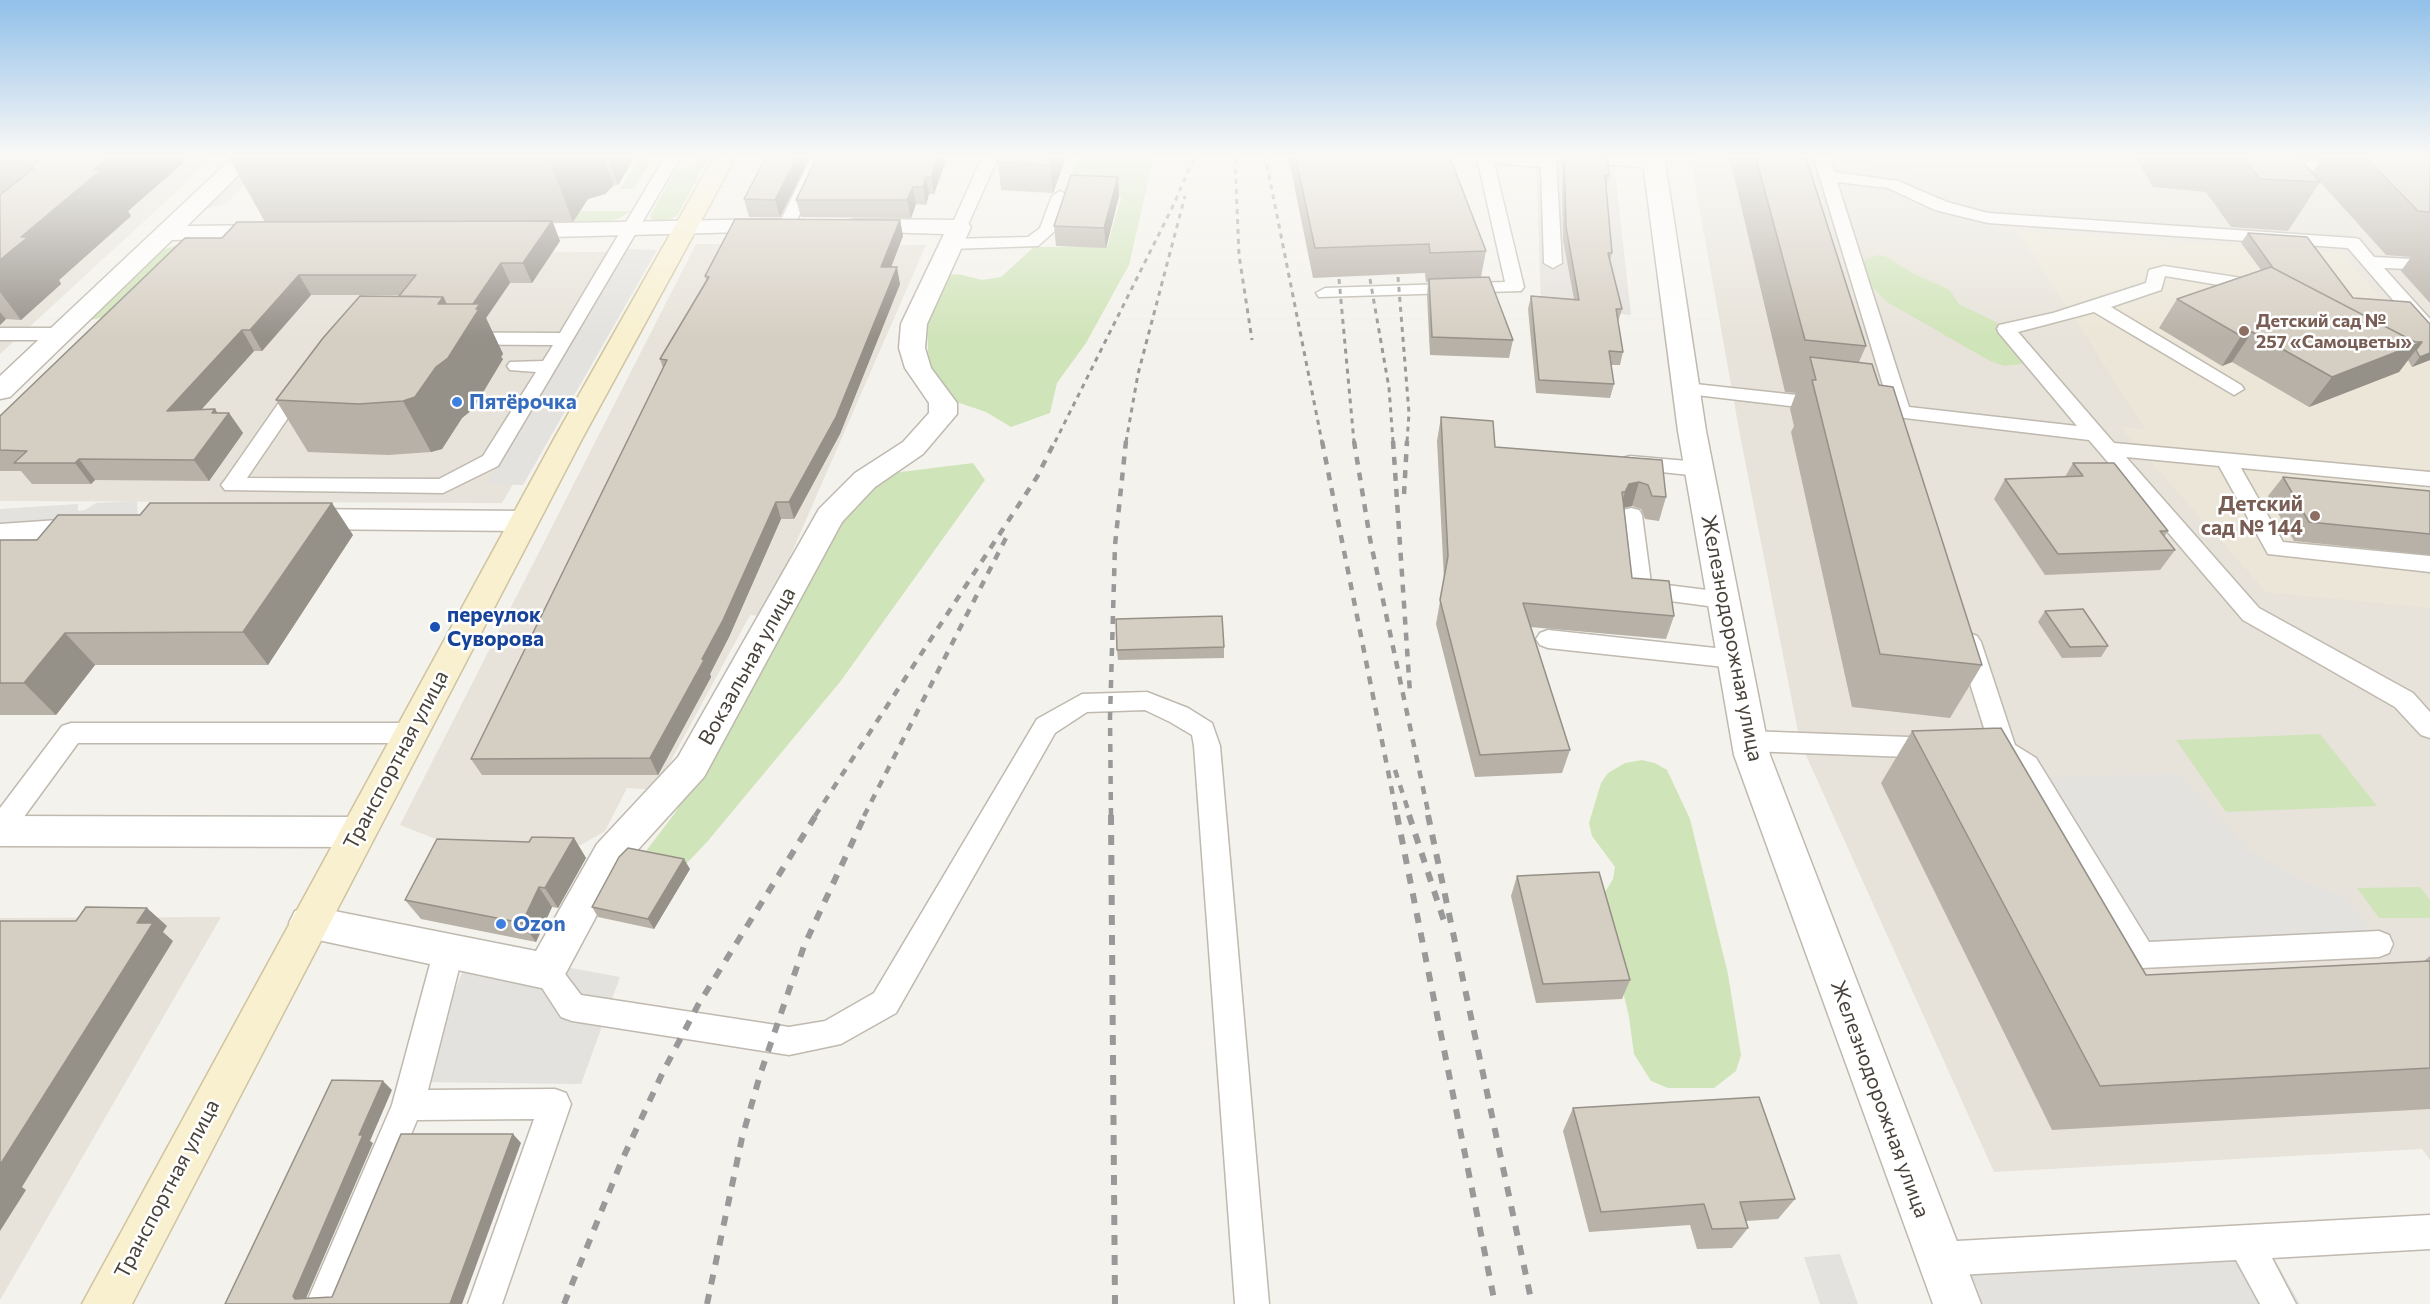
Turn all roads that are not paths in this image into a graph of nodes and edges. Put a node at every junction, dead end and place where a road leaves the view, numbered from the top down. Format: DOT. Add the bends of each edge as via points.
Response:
graph roads {
  1 [pos="185,216"];
  2 [pos="637,216"];
  3 [pos="693,216"];
  4 [pos="811,216"];
  5 [pos="964,216"];
  6 [pos="1053,216"];
  7 [pos="1498,216"];
  8 [pos="1551,216"];
  9 [pos="1662,216"];
  10 [pos="1839,216"];
  11 [pos="1980,216"];
  12 [pos="688,226"];
  13 [pos="809,226"];
  14 [pos="486,231"];
  15 [pos="628,231"];
  16 [pos="296,232"];
  17 [pos="167,233"];
  18 [pos="955,235"];
  19 [pos="2369,262"];
  20 [pos="1553,263"];
  21 [pos="2430,265"];
  22 [pos="1325,293"];
  23 [pos="2278,301"];
  24 [pos="2096,306"];
  25 [pos="2430,329"];
  26 [pos="0,334"];
  27 [pos="61,334"];
  28 [pos="566,339"];
  29 [pos="517,366"];
  30 [pos="549,367"];
  31 [pos="1686,389"];
  32 [pos="2234,389"];
  33 [pos="0,391"];
  34 [pos="1893,419"];
  35 [pos="2102,441"];
  36 [pos="2226,460"];
  37 [pos="1607,461"];
  38 [pos="1699,469"];
  39 [pos="2430,479"];
  40 [pos="349,486"];
  41 [pos="1631,515"];
  42 [pos="272,519"];
  43 [pos="325,519"];
  44 [pos="523,521"];
  45 [pos="119,526"];
  46 [pos="0,534"];
  47 [pos="2430,564"];
  48 [pos="1723,600"];
  49 [pos="1961,619"];
  50 [pos="1548,639"];
  51 [pos="1734,659"];
  52 [pos="2430,728"];
  53 [pos="410,733"];
  54 [pos="1749,741"];
  55 [pos="2004,751"];
  56 [pos="0,830"];
  57 [pos="357,832"];
  58 [pos="309,922"];
  59 [pos="2379,944"];
  60 [pos="448,953"];
  61 [pos="546,971"];
  62 [pos="408,1105"];
  63 [pos="2430,1232"];
  64 [pos="2246,1243"];
  65 [pos="1939,1259"];
  66 [pos="106,1304"];
  67 [pos="323,1304"];
  68 [pos="485,1304"];
  69 [pos="1252,1304"];
  70 [pos="1957,1304"];
  71 [pos="2279,1304"];
  1 -- 17 [label="street"];
  2 -- 15 [label="lane"];
  3 -- 12 [label="street, Транспортная улица"];
  4 -- 13 [label="lane"];
  5 -- 18 [label="lane, Вокзальная улица"];
  6 -- 18 [label="lane" via="1048,230 1032,242"];
  7 -- 22 [label="lane" via="1515,287"];
  8 -- 20 [label="lane"];
  9 -- 31 [label="street, Железнодорожная улица"];
  10 -- 34 [label="lane"];
  11 -- 19 [label="lane" via="2353,243"];
  12 -- 13 [label="street"];
  12 -- 15 [label="street"];
  12 -- 44 [label="street, Транспортная улица"];
  13 -- 18 [label="street"];
  14 -- 15 [label="street"];
  15 -- 28 [label="lane"];
  16 -- 17 [label="street"];
  17 -- 27 [label="street"];
  18 -- 61 [label="street, Вокзальная улица" via="914,324 912,348 918,368 944,403 943,414 913,448 865,480 830,516 691,767 610,855"];
  19 -- 21 [label="lane"];
  19 -- 25 [label="lane"];
  23 -- 24 [label="lane" via="2248,285 2164,271 2155,274 2155,286"];
  24 -- 32 [label="lane"];
  24 -- 35 [label="lane" via="2006,329"];
  26 -- 27 [label="lane"];
  27 -- 33 [label="street"];
  28 -- 30 [label="lane"];
  28 -- 40 [label="lane" via="376,338 322,362 232,485"];
  29 -- 30 [label="lane"];
  30 -- 40 [label="lane" via="491,461 443,486"];
  31 -- 34 [label="lane"];
  31 -- 38 [label="street, Железнодорожная улица"];
  34 -- 35 [label="lane"];
  35 -- 36 [label="lane"];
  35 -- 52 [label="lane" via="2251,614 2404,700"];
  36 -- 39 [label="lane"];
  36 -- 47 [label="lane" via="2276,549"];
  37 -- 38 [label="lane"];
  38 -- 48 [label="street, Железнодорожная улица"];
  40 -- 43 [label="lane"];
  41 -- 48 [label="lane" via="1640,590"];
  42 -- 43 [label="street"];
  43 -- 44 [label="street"];
  44 -- 53 [label="street, Транспортная улица"];
  45 -- 46 [label="street"];
  48 -- 51 [label="street, Железнодорожная улица"];
  49 -- 55 [label="lane"];
  50 -- 51 [label="lane"];
  51 -- 54 [label="street, Железнодорожная улица"];
  53 -- 56 [label="lane" via="72,733"];
  53 -- 57 [label="street, Транспортная улица"];
  54 -- 55 [label="lane"];
  54 -- 65 [label="street, Железнодорожная улица"];
  55 -- 59 [label="lane" via="2027,765 2141,956"];
  56 -- 57 [label="street"];
  57 -- 58 [label="street, Транспортная улица"];
  58 -- 60 [label="street"];
  58 -- 66 [label="street, Транспортная улица"];
  60 -- 61 [label="street"];
  60 -- 62 [label="lane"];
  61 -- 69 [label="lane" via="572,1007 789,1041 830,1034 885,1003 1046,726 1082,703 1147,701 1179,715 1203,730 1207,746"];
  62 -- 67 [label="lane"];
  62 -- 68 [label="lane" via="555,1104"];
  63 -- 64 [label="lane"];
  64 -- 65 [label="lane"];
  64 -- 71 [label="lane"];
  65 -- 70 [label="street, Железнодорожная улица"];
}
